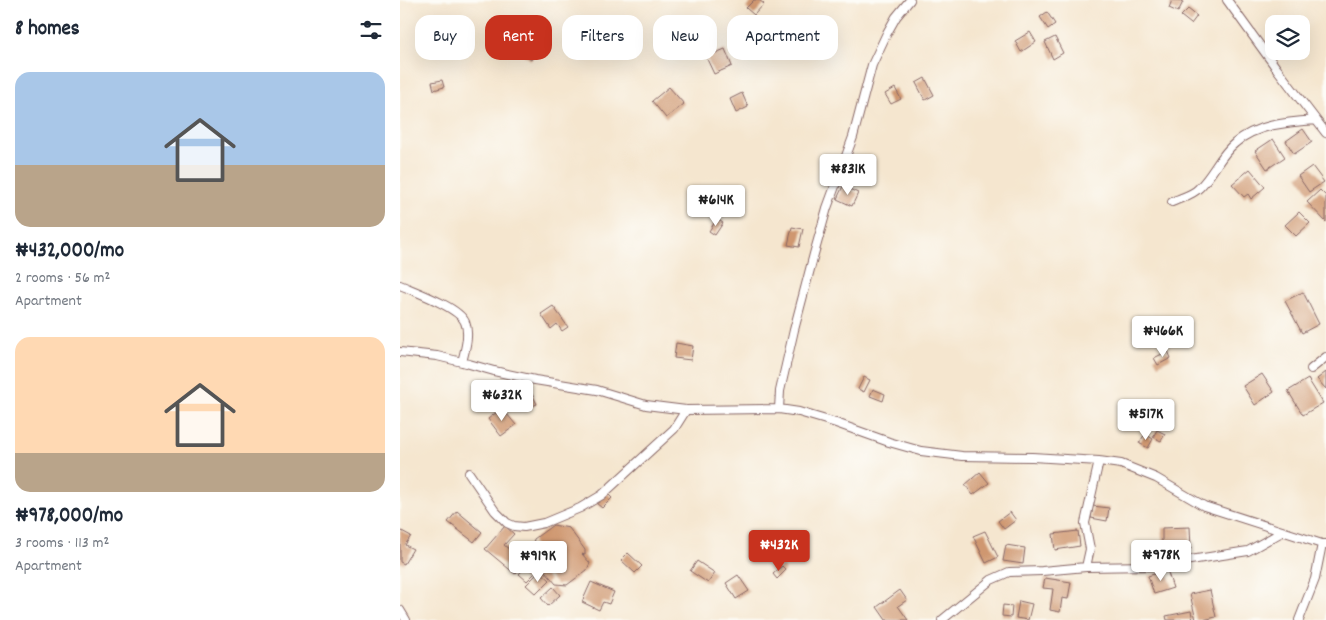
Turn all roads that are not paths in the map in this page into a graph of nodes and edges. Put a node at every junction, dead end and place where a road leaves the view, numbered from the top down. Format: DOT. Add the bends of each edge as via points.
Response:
graph roads {
  1 [pos="910,0"];
  2 [pos="1227,0"];
  3 [pos="1316,120"];
  4 [pos="1326,133"];
  5 [pos="1172,202"];
  6 [pos="400,285"];
  7 [pos="400,352"];
  8 [pos="1326,357"];
  9 [pos="462,362"];
  10 [pos="1310,368"];
  11 [pos="779,409"];
  12 [pos="686,410"];
  13 [pos="1099,461"];
  14 [pos="469,473"];
  15 [pos="1282,532"];
  16 [pos="1324,544"];
  17 [pos="1086,567"];
  18 [pos="400,610"];
  19 [pos="406,620"];
  20 [pos="942,620"];
  21 [pos="1299,620"];
  1 -- 11 [label="street" via="896,17 872,65 814,254 780,391"];
  2 -- 3 [label="street"];
  3 -- 4 [label="street"];
  3 -- 5 [label="street" via="1269,126 1248,134 1235,143 1199,189"];
  6 -- 9 [label="street" via="443,303 465,321 467,332"];
  7 -- 9 [label="street"];
  8 -- 10 [label="street"];
  9 -- 12 [label="street" via="535,380 596,390 646,405"];
  11 -- 12 [label="street"];
  11 -- 13 [label="street" via="799,412 921,450 962,456"];
  12 -- 14 [label="street" via="674,429 602,495 544,524 524,527 507,523"];
  13 -- 15 [label="street" via="1122,464 1156,478 1204,506"];
  13 -- 17 [label="street" via="1085,523 1090,549"];
  15 -- 16 [label="street"];
  15 -- 17 [label="street" via="1248,551 1152,566"];
  16 -- 21 [label="street"];
  17 -- 20 [label="street" via="1009,572 990,580"];
  18 -- 19 [label="street"];
}
